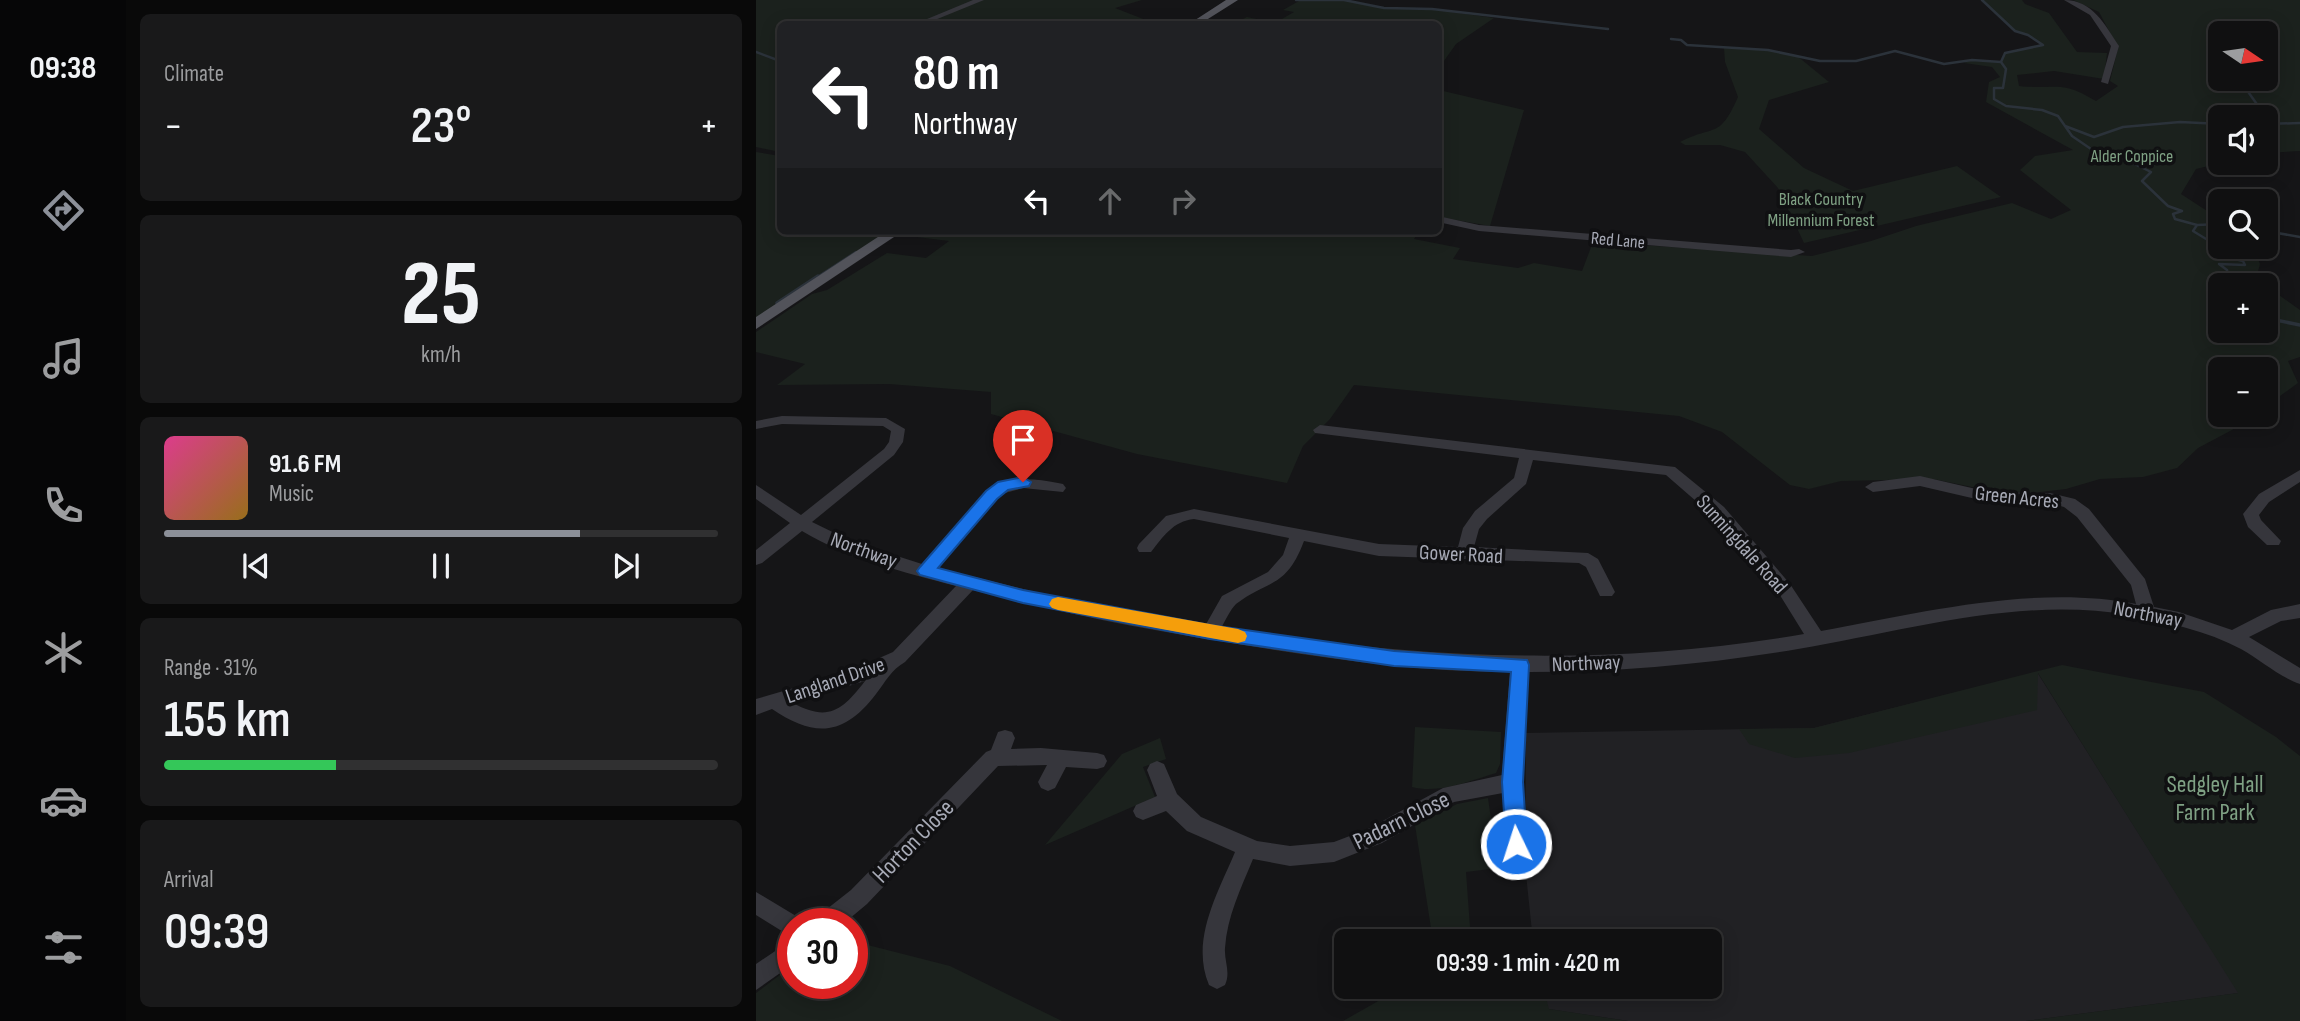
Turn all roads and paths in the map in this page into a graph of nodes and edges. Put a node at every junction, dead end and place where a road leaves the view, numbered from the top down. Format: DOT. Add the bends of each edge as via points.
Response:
graph roads {
  1 [pos="980,0"];
  2 [pos="1233,0"];
  3 [pos="2068,0"];
  4 [pos="927,21"];
  5 [pos="1200,21"];
  6 [pos="2105,82"];
  7 [pos="1442,220"];
  8 [pos="890,235"];
  9 [pos="1799,252"];
  10 [pos="756,324"];
  11 [pos="756,425"];
  12 [pos="1320,430"];
  13 [pos="1527,454"];
  14 [pos="2300,475"];
  15 [pos="1873,487"];
  16 [pos="1058,488"];
  17 [pos="756,490"];
  18 [pos="802,523"];
  19 [pos="1298,536"];
  20 [pos="2273,541"];
  21 [pos="1145,548"];
  22 [pos="1464,554"];
  23 [pos="756,559"];
  24 [pos="926,571"];
  25 [pos="968,584"];
  26 [pos="1606,592"];
  27 [pos="2146,611"];
  28 [pos="2300,611"];
  29 [pos="1210,632"];
  30 [pos="2234,638"];
  31 [pos="1816,639"];
  32 [pos="1520,665"];
  33 [pos="885,666"];
  34 [pos="2300,677"];
  35 [pos="765,704"];
  36 [pos="1060,757"];
  37 [pos="1097,761"];
  38 [pos="1157,770"];
  39 [pos="1048,782"];
  40 [pos="1512,782"];
  41 [pos="1169,800"];
  42 [pos="1143,811"];
  43 [pos="1516,844"];
  44 [pos="1247,847"];
  45 [pos="756,902"];
  46 [pos="846,908"];
  47 [pos="777,916"];
  48 [pos="777,962"];
  49 [pos="756,978"];
  50 [pos="1217,978"];
  1 -- 4 [label="street"];
  2 -- 5 [label="main road"];
  3 -- 6 [label="street" via="2093,13 2115,46"];
  7 -- 9 [label="street, Red Lane" via="1492,230"];
  8 -- 10 [label="main road"];
  11 -- 18 [label="street" via="782,420 886,422 898,429 896,445 889,452"];
  12 -- 13 [label="street, Sunningdale Road"];
  13 -- 22 [label="street" via="1521,480 1481,515 1471,528"];
  13 -- 31 [label="street, Sunningdale Road" via="1648,467 1677,475 1718,511 1784,588"];
  14 -- 20 [label="street" via="2264,498 2251,514"];
  15 -- 27 [label="street, Green Acres" via="1920,481 1989,497 2050,498 2069,503 2083,513 2139,583"];
  16 -- 24 [label="street" via="1023,482 1003,486"];
  17 -- 18 [label="street, Northway"];
  18 -- 23 [label="street"];
  18 -- 24 [label="street, Northway" via="850,547"];
  19 -- 21 [label="street, Gower Road" via="1183,514 1164,524"];
  19 -- 22 [label="street, Gower Road" via="1379,550"];
  19 -- 29 [label="street" via="1290,557 1274,576 1228,601"];
  22 -- 26 [label="street, Gower Road" via="1582,557 1592,563"];
  24 -- 25 [label="street, Northway"];
  25 -- 29 [label="street, Northway"];
  25 -- 33 [label="street, Langland Drive"];
  27 -- 30 [label="street, Northway"];
  27 -- 31 [label="street, Northway" via="2028,604 1907,620"];
  28 -- 30 [label="street" via="2277,615"];
  29 -- 32 [label="street, Northway" via="1394,659"];
  30 -- 34 [label="street, Northway"];
  31 -- 32 [label="street, Northway" via="1648,661"];
  32 -- 40 [label="street"];
  33 -- 35 [label="street, Langland Drive"];
  33 -- 35 [label="street" via="877,681 836,720 826,722"];
  36 -- 37 [label="street, Horton Close"];
  36 -- 39 [label="street"];
  36 -- 46 [label="street, Horton Close" via="1002,748"];
  38 -- 41 [label="street, Padarn Close"];
  40 -- 43 [label="street"];
  40 -- 44 [label="street, Padarn Close" via="1450,794 1375,836 1334,852 1290,856"];
  41 -- 42 [label="street"];
  41 -- 44 [label="street, Padarn Close" via="1194,824"];
  44 -- 50 [label="street" via="1219,917 1213,950"];
  45 -- 47 [label="street"];
  48 -- 49 [label="street"];
}
